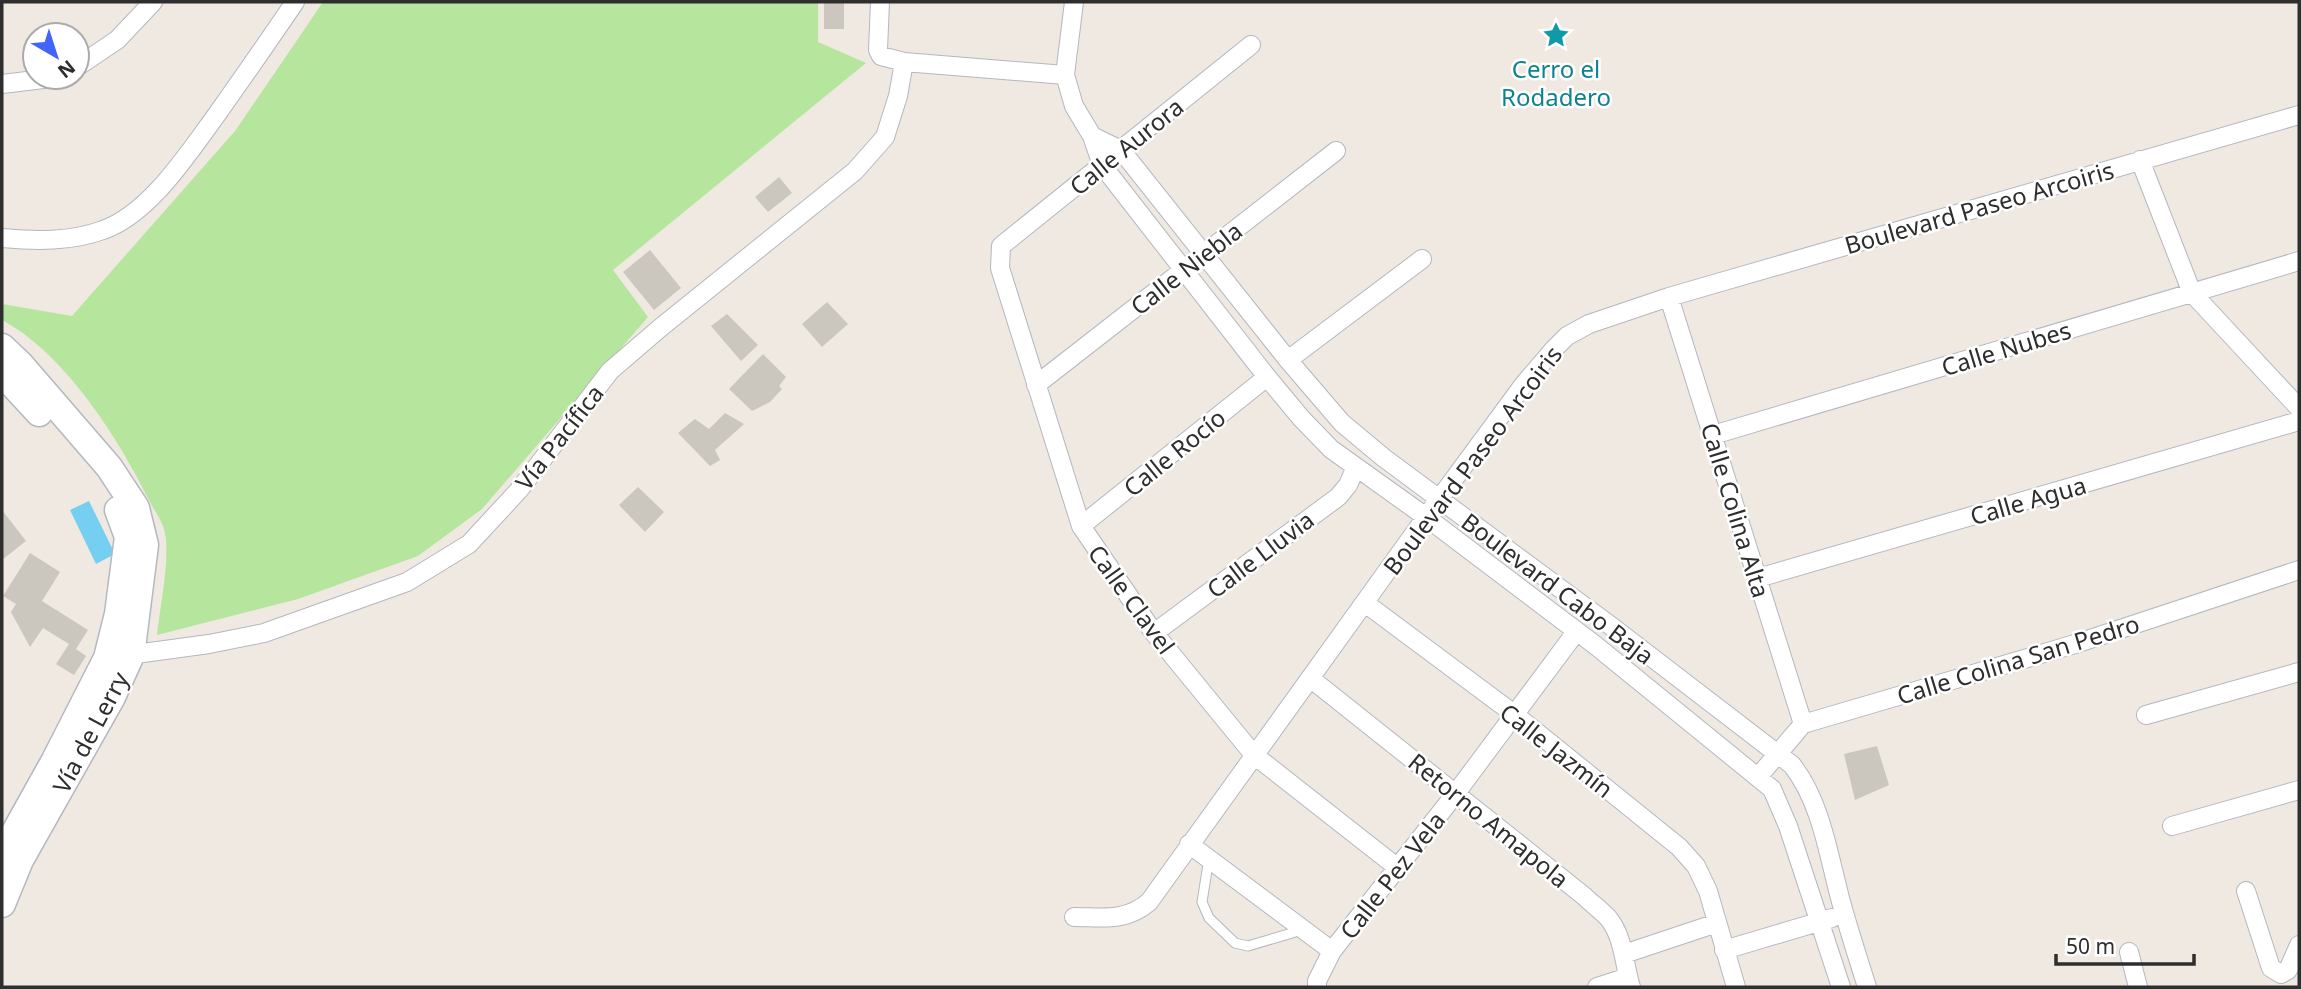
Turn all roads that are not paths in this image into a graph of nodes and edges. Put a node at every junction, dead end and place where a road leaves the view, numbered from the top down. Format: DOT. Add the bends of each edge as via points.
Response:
graph roads {
  1 [pos="153,2"];
  2 [pos="295,2"];
  3 [pos="880,2"];
  4 [pos="1074,2"];
  5 [pos="1251,45"];
  6 [pos="91,58"];
  7 [pos="904,62"];
  8 [pos="1065,75"];
  9 [pos="21,82"];
  10 [pos="2,84"];
  11 [pos="2299,115"];
  12 [pos="1092,136"];
  13 [pos="1121,150"];
  14 [pos="1336,150"];
  15 [pos="2140,160"];
  16 [pos="1102,165"];
  17 [pos="2,238"];
  18 [pos="1001,246"];
  19 [pos="1204,254"];
  20 [pos="1422,260"];
  21 [pos="2299,261"];
  22 [pos="1184,270"];
  23 [pos="2192,293"];
  24 [pos="1670,297"];
  25 [pos="2,347"];
  26 [pos="1288,360"];
  27 [pos="2,373"];
  28 [pos="1267,377"];
  29 [pos="1036,385"];
  30 [pos="2299,408"];
  31 [pos="2299,421"];
  32 [pos="1713,435"];
  33 [pos="1356,467"];
  34 [pos="1440,499"];
  35 [pos="1426,517"];
  36 [pos="1081,526"];
  37 [pos="2299,570"];
  38 [pos="1758,578"];
  39 [pos="1365,603"];
  40 [pos="1611,626"];
  41 [pos="1576,632"];
  42 [pos="1154,633"];
  43 [pos="1595,645"];
  44 [pos="119,657"];
  45 [pos="2299,672"];
  46 [pos="1310,678"];
  47 [pos="1514,714"];
  48 [pos="2147,715"];
  49 [pos="1803,724"];
  50 [pos="1777,753"];
  51 [pos="1254,755"];
  52 [pos="1758,777"];
  53 [pos="2299,790"];
  54 [pos="1456,793"];
  55 [pos="2172,826"];
  56 [pos="1189,844"];
  57 [pos="8,856"];
  58 [pos="1209,858"];
  59 [pos="1398,869"];
  60 [pos="2246,891"];
  61 [pos="2,904"];
  62 [pos="1844,915"];
  63 [pos="1074,917"];
  64 [pos="1820,921"];
  65 [pos="1717,923"];
  66 [pos="1304,930"];
  67 [pos="2299,945"];
  68 [pos="1724,950"];
  69 [pos="1332,951"];
  70 [pos="2129,952"];
  71 [pos="1624,954"];
  72 [pos="1629,982"];
  73 [pos="1317,987"];
  74 [pos="1597,987"];
  75 [pos="1736,987"];
  76 [pos="1841,987"];
  77 [pos="1867,987"];
  78 [pos="2138,987"];
  1 -- 6 [label="street" via="117,40"];
  2 -- 17 [label="street" via="196,143 142,207 104,230 49,241"];
  3 -- 7 [label="street" via="879,54"];
  4 -- 8 [label="street, Boulevard Cabo Baja"];
  5 -- 13 [label="street, Calle Aurora"];
  7 -- 8 [label="street"];
  7 -- 44 [label="street, Vía Pacífica" via="885,137 855,171 610,371 519,490 468,544 407,582 264,633"];
  8 -- 12 [label="street, Boulevard Cabo Baja" via="1074,106"];
  9 -- 10 [label="street"];
  11 -- 15 [label="street, Boulevard Paseo Arcoiris"];
  12 -- 13 [label="street, Boulevard Cabo Baja"];
  12 -- 16 [label="street, Boulevard Cabo Baja"];
  13 -- 16 [label="street, Calle Aurora"];
  13 -- 19 [label="street, Boulevard Cabo Baja"];
  14 -- 19 [label="street, Calle Niebla"];
  15 -- 23 [label="street"];
  15 -- 24 [label="street, Boulevard Paseo Arcoiris"];
  16 -- 18 [label="street, Calle Aurora"];
  16 -- 22 [label="street, Boulevard Cabo Baja"];
  18 -- 29 [label="street, Calle Clavel" via="1000,268"];
  19 -- 22 [label="street, Calle Niebla"];
  19 -- 26 [label="street, Boulevard Cabo Baja"];
  20 -- 26 [label="street"];
  21 -- 23 [label="street, Calle Nubes"];
  22 -- 28 [label="street, Boulevard Cabo Baja"];
  22 -- 29 [label="street, Calle Niebla"];
  23 -- 30 [label="street"];
  23 -- 32 [label="street, Calle Nubes"];
  24 -- 32 [label="street, Calle Colina Alta"];
  24 -- 34 [label="street, Boulevard Paseo Arcoiris" via="1567,336 1524,384"];
  25 -- 44 [label="street, Vía de Lerry" via="109,467 135,508 145,545"];
  26 -- 34 [label="street, Boulevard Cabo Baja" via="1342,423"];
  27 -- 44 [label="street, Vía de Lerry" via="97,475 116,504 128,537 118,614"];
  28 -- 33 [label="street, Boulevard Cabo Baja" via="1309,427"];
  28 -- 36 [label="street, Calle Rocío"];
  29 -- 36 [label="street, Calle Clavel"];
  31 -- 38 [label="street, Calle Agua"];
  32 -- 38 [label="street, Calle Colina Alta"];
  33 -- 35 [label="street, Boulevard Cabo Baja"];
  33 -- 42 [label="street, Calle Lluvia" via="1338,497"];
  34 -- 35 [label="street, Boulevard Paseo Arcoiris"];
  34 -- 40 [label="street, Boulevard Cabo Baja"];
  35 -- 39 [label="street, Boulevard Paseo Arcoiris"];
  35 -- 41 [label="street, Boulevard Cabo Baja"];
  36 -- 42 [label="street, Calle Clavel"];
  37 -- 49 [label="street, Calle Colina San Pedro" via="2075,644"];
  38 -- 49 [label="street, Calle Colina Alta"];
  39 -- 46 [label="street, Boulevard Paseo Arcoiris"];
  39 -- 47 [label="street, Calle Jazmín"];
  40 -- 43 [label="street"];
  40 -- 50 [label="street, Boulevard Cabo Baja"];
  41 -- 43 [label="street, Boulevard Cabo Baja"];
  41 -- 47 [label="street, Calle Pez Vela"];
  42 -- 51 [label="street, Calle Clavel"];
  43 -- 52 [label="street, Boulevard Cabo Baja"];
  44 -- 57 [label="street, Vía de Lerry" via="55,760"];
  45 -- 48 [label="street"];
  46 -- 51 [label="street, Boulevard Paseo Arcoiris"];
  46 -- 54 [label="street, Retorno Amapola"];
  47 -- 54 [label="street, Calle Pez Vela"];
  47 -- 65 [label="street, Calle Jazmín" via="1679,847 1696,866"];
  49 -- 50 [label="street"];
  50 -- 52 [label="street"];
  50 -- 62 [label="street, Boulevard Cabo Baja" via="1792,765 1814,800"];
  51 -- 56 [label="street, Boulevard Paseo Arcoiris"];
  51 -- 59 [label="street, Calle Clavel"];
  52 -- 64 [label="street, Boulevard Cabo Baja" via="1780,803"];
  53 -- 55 [label="street"];
  54 -- 59 [label="street, Calle Pez Vela"];
  54 -- 71 [label="street, Retorno Amapola" via="1608,918"];
  56 -- 58 [label="street"];
  56 -- 63 [label="street, Boulevard Paseo Arcoiris" via="1137,912 1121,918"];
  57 -- 61 [label="street, Vía de Lerry"];
  58 -- 66 [label="street"];
  58 -- 66 [label="lane" via="1202,902 1209,918 1235,943 1248,946"];
  59 -- 69 [label="street, Calle Pez Vela"];
  60 -- 67 [label="street" via="2271,968 2281,974 2288,970"];
  62 -- 64 [label="street"];
  62 -- 77 [label="street, Boulevard Cabo Baja"];
  64 -- 68 [label="street"];
  64 -- 76 [label="street, Boulevard Cabo Baja"];
  65 -- 68 [label="street, Calle Jazmín"];
  65 -- 71 [label="street"];
  66 -- 69 [label="street"];
  68 -- 75 [label="street, Calle Jazmín"];
  69 -- 73 [label="street, Calle Pez Vela"];
  70 -- 78 [label="street"];
  71 -- 72 [label="street, Retorno Amapola"];
  72 -- 74 [label="street"];
}
